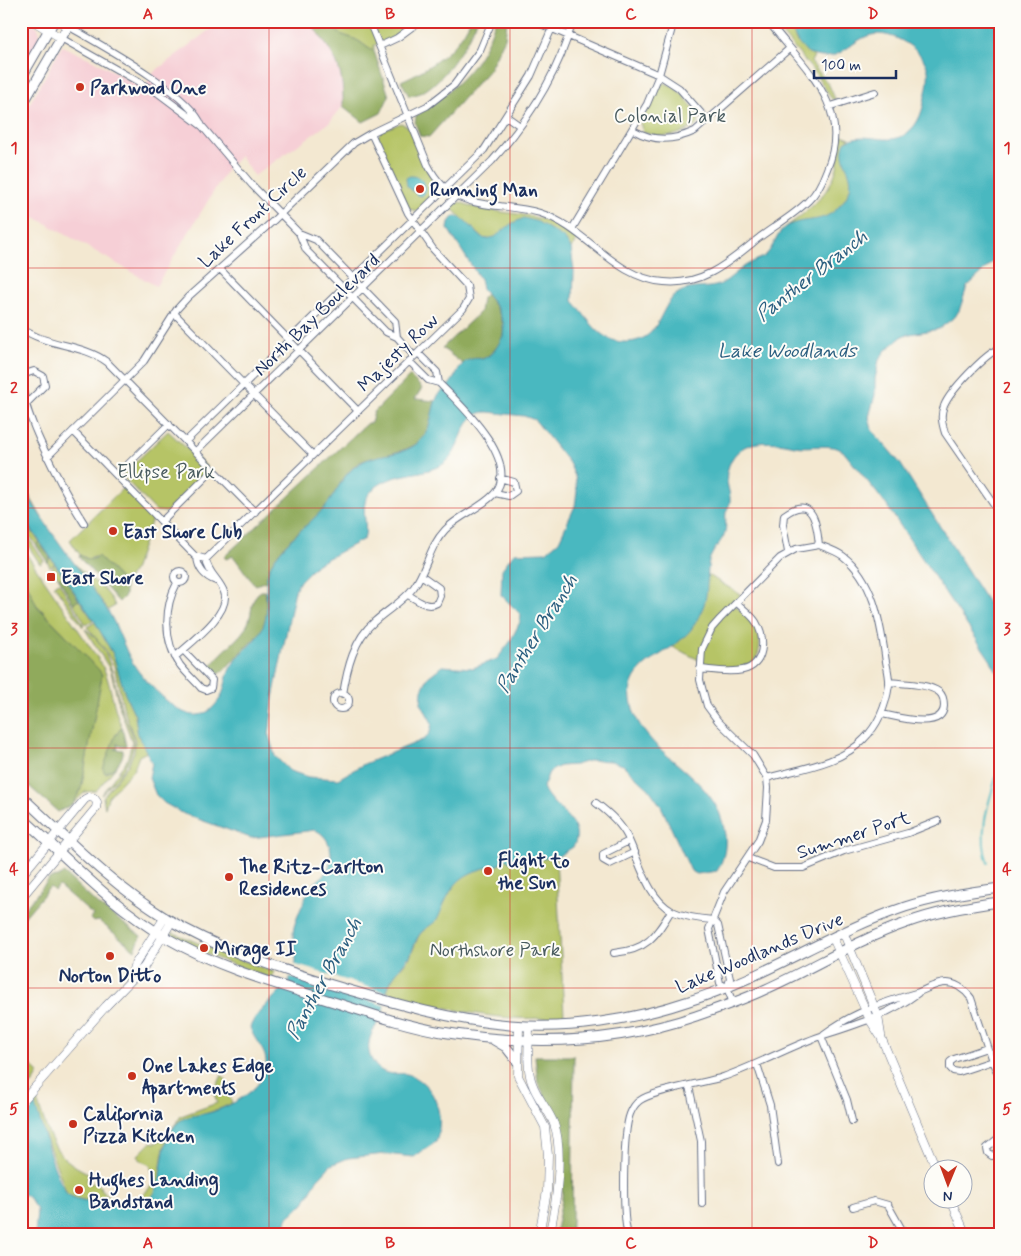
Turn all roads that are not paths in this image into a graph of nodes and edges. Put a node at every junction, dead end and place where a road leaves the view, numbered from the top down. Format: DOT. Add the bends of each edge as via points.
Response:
graph roads {
  1 [pos="33,21"];
  2 [pos="54,21"];
  3 [pos="58,21"];
  4 [pos="369,21"];
  5 [pos="420,21"];
  6 [pos="492,21"];
  7 [pos="534,21"];
  8 [pos="554,21"];
  9 [pos="573,21"];
  10 [pos="674,21"];
  11 [pos="768,21"];
  12 [pos="69,24"];
  13 [pos="552,29"];
  14 [pos="48,31"];
  15 [pos="569,36"];
  16 [pos="61,38"];
  17 [pos="380,46"];
  18 [pos="789,49"];
  19 [pos="140,68"];
  20 [pos="659,75"];
  21 [pos="21,78"];
  22 [pos="134,79"];
  23 [pos="161,85"];
  24 [pos="156,92"];
  25 [pos="875,92"];
  26 [pos="830,106"];
  27 [pos="21,107"];
  28 [pos="408,115"];
  29 [pos="506,116"];
  30 [pos="707,120"];
  31 [pos="202,126"];
  32 [pos="520,126"];
  33 [pos="633,130"];
  34 [pos="371,133"];
  35 [pos="446,188"];
  36 [pos="457,197"];
  37 [pos="281,213"];
  38 [pos="412,220"];
  39 [pos="572,229"];
  40 [pos="300,233"];
  41 [pos="421,233"];
  42 [pos="220,269"];
  43 [pos="353,278"];
  44 [pos="343,288"];
  45 [pos="363,288"];
  46 [pos="353,298"];
  47 [pos="174,313"];
  48 [pos="21,328"];
  49 [pos="397,337"];
  50 [pos="289,340"];
  51 [pos="1000,348"];
  52 [pos="299,351"];
  53 [pos="414,357"];
  54 [pos="431,366"];
  55 [pos="422,374"];
  56 [pos="126,379"];
  57 [pos="439,383"];
  58 [pos="244,384"];
  59 [pos="254,395"];
  60 [pos="27,403"];
  61 [pos="358,412"];
  62 [pos="169,424"];
  63 [pos="73,431"];
  64 [pos="186,442"];
  65 [pos="196,451"];
  66 [pos="313,455"];
  67 [pos="46,457"];
  68 [pos="213,470"];
  69 [pos="117,475"];
  70 [pos="500,478"];
  71 [pos="495,493"];
  72 [pos="999,511"];
  73 [pos="255,512"];
  74 [pos="162,521"];
  75 [pos="84,523"];
  76 [pos="819,545"];
  77 [pos="788,552"];
  78 [pos="201,558"];
  79 [pos="421,575"];
  80 [pos="177,583"];
  81 [pos="408,595"];
  82 [pos="737,603"];
  83 [pos="183,650"];
  84 [pos="175,657"];
  85 [pos="700,669"];
  86 [pos="889,682"];
  87 [pos="343,694"];
  88 [pos="882,714"];
  89 [pos="767,778"];
  90 [pos="21,796"];
  91 [pos="596,803"];
  92 [pos="76,810"];
  93 [pos="21,817"];
  94 [pos="86,819"];
  95 [pos="938,821"];
  96 [pos="58,830"];
  97 [pos="68,840"];
  98 [pos="630,841"];
  99 [pos="49,843"];
  100 [pos="59,852"];
  101 [pos="634,852"];
  102 [pos="748,858"];
  103 [pos="21,876"];
  104 [pos="1000,888"];
  105 [pos="21,898"];
  106 [pos="1000,902"];
  107 [pos="671,911"];
  108 [pos="168,919"];
  109 [pos="713,920"];
  110 [pos="159,933"];
  111 [pos="844,934"];
  112 [pos="833,938"];
  113 [pos="850,947"];
  114 [pos="840,952"];
  115 [pos="614,953"];
  116 [pos="727,988"];
  117 [pos="918,993"];
  118 [pos="733,1003"];
  119 [pos="874,1006"];
  120 [pos="866,1011"];
  121 [pos="878,1016"];
  122 [pos="870,1020"];
  123 [pos="520,1026"];
  124 [pos="529,1026"];
  125 [pos="821,1036"];
  126 [pos="881,1037"];
  127 [pos="492,1038"];
  128 [pos="519,1040"];
  129 [pos="529,1041"];
  130 [pos="987,1048"];
  131 [pos="518,1061"];
  132 [pos="992,1061"];
  133 [pos="757,1064"];
  134 [pos="1000,1078"];
  135 [pos="690,1086"];
  136 [pos="21,1103"];
  137 [pos="852,1121"];
  138 [pos="1000,1138"];
  139 [pos="1000,1153"];
  140 [pos="548,1155"];
  141 [pos="558,1157"];
  142 [pos="932,1158"];
  143 [pos="778,1164"];
  144 [pos="702,1204"];
  145 [pos="854,1207"];
  146 [pos="954,1208"];
  147 [pos="544,1209"];
  148 [pos="555,1212"];
  149 [pos="539,1235"];
  150 [pos="549,1235"];
  151 [pos="628,1235"];
  152 [pos="904,1235"];
  153 [pos="966,1235"];
  1 -- 14 [label="street"];
  2 -- 14 [label="main road"];
  3 -- 12 [label="street"];
  4 -- 17 [label="street"];
  5 -- 17 [label="street"];
  6 -- 28 [label="street, Lake Front Circle" via="480,50 454,85 427,106"];
  7 -- 13 [label="street"];
  8 -- 13 [label="street, North Bay Boulevard"];
  9 -- 15 [label="street, North Bay Boulevard"];
  10 -- 20 [label="street"];
  11 -- 18 [label="street"];
  12 -- 16 [label="main road"];
  12 -- 19 [label="street"];
  13 -- 15 [label="street"];
  13 -- 29 [label="street, North Bay Boulevard" via="534,70"];
  14 -- 16 [label="street"];
  14 -- 21 [label="main road"];
  15 -- 20 [label="street"];
  15 -- 32 [label="street, North Bay Boulevard" via="542,92"];
  16 -- 22 [label="street"];
  16 -- 27 [label="main road"];
  17 -- 28 [label="street"];
  18 -- 26 [label="street" via="820,86"];
  18 -- 30 [label="street"];
  19 -- 22 [label="street"];
  19 -- 23 [label="street"];
  20 -- 30 [label="street" via="679,88"];
  20 -- 33 [label="street"];
  22 -- 24 [label="street"];
  23 -- 24 [label="street"];
  23 -- 31 [label="street" via="197,117"];
  24 -- 31 [label="street"];
  25 -- 26 [label="street"];
  26 -- 39 [label="street" via="834,138 831,161 810,200 721,268 680,283 648,280 625,271"];
  28 -- 34 [label="street, Lake Front Circle"];
  28 -- 35 [label="street" via="430,169"];
  29 -- 32 [label="street"];
  29 -- 35 [label="street, North Bay Boulevard" via="486,148"];
  30 -- 33 [label="street" via="681,138 654,139"];
  31 -- 37 [label="street" via="252,185"];
  32 -- 36 [label="street, North Bay Boulevard"];
  33 -- 39 [label="street"];
  34 -- 37 [label="street, Lake Front Circle" via="346,150"];
  34 -- 38 [label="street, Majesty Row"];
  35 -- 36 [label="street"];
  35 -- 38 [label="street, North Bay Boulevard"];
  36 -- 39 [label="street" via="482,206 540,213"];
  36 -- 41 [label="street, North Bay Boulevard"];
  37 -- 40 [label="street"];
  37 -- 42 [label="street, Lake Front Circle"];
  38 -- 41 [label="street, Majesty Row"];
  38 -- 43 [label="street, North Bay Boulevard"];
  40 -- 43 [label="street" via="316,240"];
  40 -- 44 [label="street" via="305,248"];
  41 -- 45 [label="street, North Bay Boulevard"];
  41 -- 53 [label="street, Majesty Row" via="465,282 470,295 466,307"];
  42 -- 47 [label="street, Lake Front Circle"];
  42 -- 50 [label="street"];
  43 -- 44 [label="street, North Bay Boulevard"];
  43 -- 45 [label="street"];
  44 -- 46 [label="street"];
  44 -- 50 [label="street, North Bay Boulevard"];
  45 -- 46 [label="street, North Bay Boulevard"];
  45 -- 49 [label="street" via="396,322"];
  46 -- 49 [label="street" via="386,332"];
  46 -- 52 [label="street, North Bay Boulevard"];
  47 -- 56 [label="street, Lake Front Circle" via="147,357"];
  47 -- 58 [label="street"];
  48 -- 56 [label="street" via="41,338 94,353"];
  49 -- 53 [label="street"];
  50 -- 52 [label="street"];
  50 -- 58 [label="street, North Bay Boulevard"];
  51 -- 72 [label="street" via="990,354 946,400 942,412 942,426 949,440"];
  52 -- 59 [label="street, North Bay Boulevard"];
  52 -- 61 [label="street"];
  53 -- 54 [label="street"];
  53 -- 55 [label="street"];
  53 -- 61 [label="street, Majesty Row"];
  54 -- 55 [label="street"];
  54 -- 57 [label="street" via="438,373"];
  55 -- 57 [label="street"];
  56 -- 62 [label="street"];
  56 -- 63 [label="street, Lake Front Circle"];
  57 -- 70 [label="street" via="474,418 490,440"];
  58 -- 59 [label="street"];
  58 -- 64 [label="street, North Bay Boulevard"];
  59 -- 65 [label="street, North Bay Boulevard"];
  59 -- 66 [label="street"];
  60 -- 60 [label="street" via="45,385 43,376 34,371 26,373 22,379"];
  60 -- 67 [label="street"];
  61 -- 66 [label="street, Majesty Row"];
  62 -- 64 [label="street"];
  62 -- 69 [label="street"];
  63 -- 67 [label="street, Lake Front Circle"];
  63 -- 69 [label="street"];
  64 -- 65 [label="street"];
  65 -- 68 [label="street"];
  66 -- 73 [label="street, Majesty Row"];
  67 -- 75 [label="street"];
  68 -- 73 [label="street"];
  68 -- 74 [label="street"];
  69 -- 74 [label="street"];
  70 -- 71 [label="street"];
  70 -- 71 [label="street" via="514,482 516,491 509,496"];
  71 -- 79 [label="street" via="441,534"];
  73 -- 78 [label="street, Majesty Row"];
  74 -- 78 [label="street"];
  76 -- 77 [label="street"];
  76 -- 77 [label="street" via="815,517 800,507 784,514"];
  76 -- 86 [label="street" via="843,556 872,597 880,622"];
  77 -- 82 [label="street"];
  78 -- 83 [label="street" via="225,592 226,601 223,610"];
  79 -- 81 [label="street"];
  79 -- 81 [label="street" via="439,588 439,600 430,606"];
  80 -- 84 [label="street" via="168,602 167,616"];
  81 -- 87 [label="street" via="366,629 354,652"];
  82 -- 85 [label="street" via="712,628 702,649"];
  82 -- 85 [label="street" via="752,617 760,631 759,660 742,670"];
  83 -- 84 [label="street"];
  83 -- 84 [label="street" via="212,680 211,688 201,688"];
  85 -- 89 [label="street" via="701,689 707,706 753,755"];
  86 -- 88 [label="street"];
  86 -- 88 [label="street" via="927,687 939,692 944,700 944,709 939,718 929,721"];
  88 -- 89 [label="street" via="864,739 847,753"];
  89 -- 102 [label="street" via="766,820"];
  90 -- 96 [label="main road, Lake Woodlands Drive"];
  91 -- 98 [label="street" via="614,817"];
  92 -- 94 [label="street"];
  92 -- 94 [label="street" via="87,798 94,798 97,806"];
  92 -- 96 [label="street"];
  93 -- 99 [label="main road, Lake Woodlands Drive"];
  94 -- 97 [label="street"];
  95 -- 102 [label="street, Summer Port" via="844,851 803,868 774,868"];
  96 -- 97 [label="main road, Lake Woodlands Drive"];
  96 -- 99 [label="street"];
  97 -- 100 [label="street"];
  97 -- 108 [label="main road, Lake Woodlands Drive" via="99,871"];
  98 -- 101 [label="street"];
  98 -- 101 [label="street" via="603,854 603,860 610,864"];
  99 -- 100 [label="main road, Lake Woodlands Drive"];
  99 -- 103 [label="street"];
  100 -- 105 [label="street"];
  100 -- 110 [label="main road, Lake Woodlands Drive" via="90,882"];
  101 -- 107 [label="street" via="652,889"];
  102 -- 109 [label="street" via="724,892"];
  104 -- 111 [label="main road, Lake Woodlands Drive" via="938,898 903,908"];
  106 -- 113 [label="main road, Lake Woodlands Drive" via="906,923"];
  107 -- 109 [label="street"];
  107 -- 115 [label="street" via="645,945 628,952"];
  108 -- 110 [label="street"];
  108 -- 123 [label="main road, Lake Woodlands Drive" via="220,947 275,968 396,1004 443,1015"];
  109 -- 116 [label="street" via="718,925 730,979"];
  109 -- 116 [label="street" via="709,929 712,951 720,983"];
  110 -- 127 [label="main road, Lake Woodlands Drive" via="213,962 271,983 440,1032"];
  110 -- 136 [label="street" via="134,966 129,980"];
  111 -- 112 [label="main road, Lake Woodlands Drive"];
  111 -- 113 [label="street"];
  112 -- 114 [label="street"];
  112 -- 116 [label="main road, Lake Woodlands Drive"];
  113 -- 114 [label="main road, Lake Woodlands Drive"];
  113 -- 119 [label="street"];
  114 -- 118 [label="main road, Lake Woodlands Drive"];
  114 -- 120 [label="street"];
  116 -- 118 [label="street"];
  116 -- 124 [label="main road, Lake Woodlands Drive" via="630,1016"];
  117 -- 119 [label="street"];
  117 -- 121 [label="street"];
  117 -- 130 [label="street" via="944,983 966,991 975,1006"];
  118 -- 129 [label="main road, Lake Woodlands Drive" via="633,1033 576,1040"];
  119 -- 120 [label="street"];
  119 -- 121 [label="street"];
  120 -- 122 [label="street"];
  120 -- 125 [label="street" via="842,1021"];
  121 -- 122 [label="street"];
  121 -- 126 [label="street"];
  122 -- 125 [label="street"];
  122 -- 126 [label="street"];
  123 -- 124 [label="main road, Lake Woodlands Drive"];
  123 -- 128 [label="street"];
  124 -- 129 [label="street"];
  125 -- 133 [label="street"];
  125 -- 137 [label="street"];
  126 -- 142 [label="street"];
  127 -- 128 [label="main road, Lake Woodlands Drive"];
  127 -- 131 [label="main road" via="506,1047"];
  128 -- 129 [label="main road, Lake Woodlands Drive"];
  128 -- 131 [label="street"];
  129 -- 141 [label="street" via="529,1074 554,1124"];
  130 -- 132 [label="street"];
  130 -- 132 [label="street" via="954,1059 950,1068 959,1072"];
  131 -- 140 [label="street" via="522,1088 545,1127"];
  132 -- 134 [label="street"];
  133 -- 135 [label="street"];
  133 -- 143 [label="street" via="770,1105"];
  135 -- 144 [label="street" via="701,1141"];
  135 -- 151 [label="street" via="644,1098 630,1114 623,1202"];
  138 -- 139 [label="street" via="987,1148 992,1156"];
  140 -- 141 [label="street"];
  140 -- 147 [label="street"];
  141 -- 148 [label="street"];
  145 -- 152 [label="street" via="874,1201 888,1205"];
  146 -- 153 [label="street"];
  147 -- 148 [label="street"];
  147 -- 149 [label="street"];
  148 -- 150 [label="street"];
}
